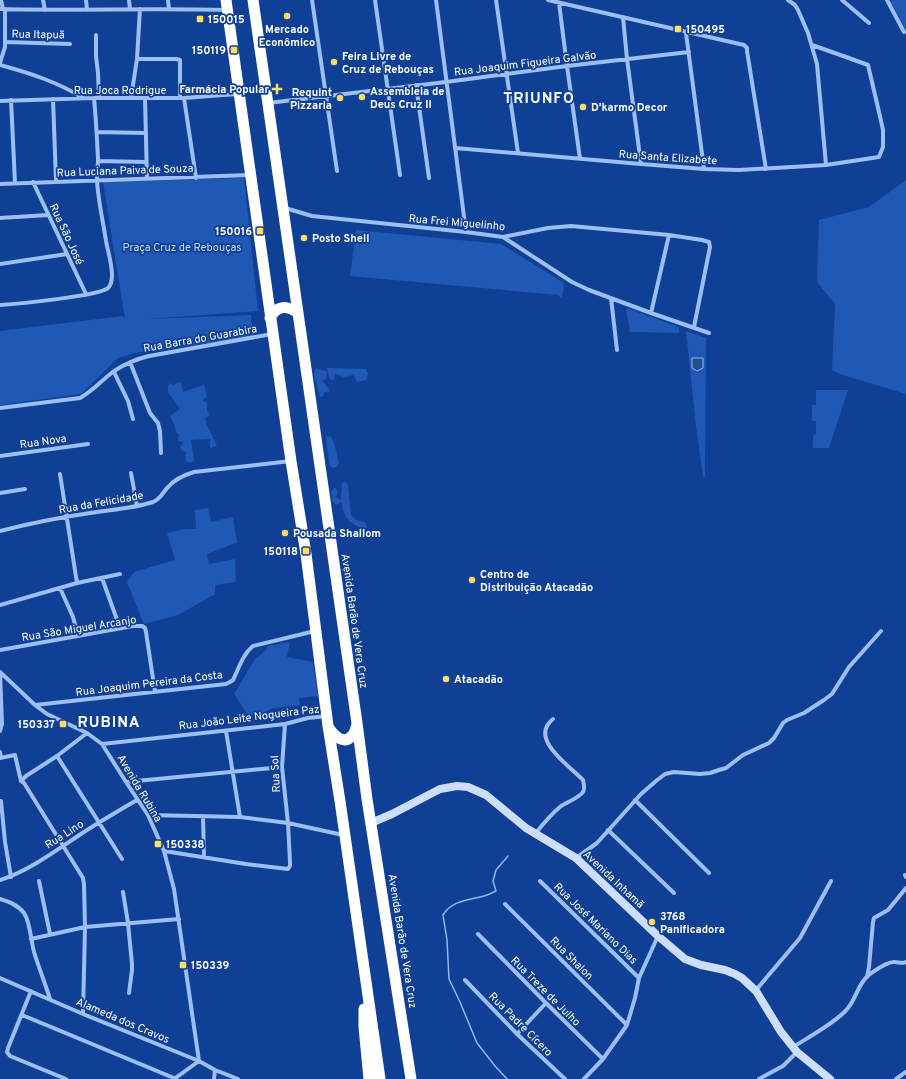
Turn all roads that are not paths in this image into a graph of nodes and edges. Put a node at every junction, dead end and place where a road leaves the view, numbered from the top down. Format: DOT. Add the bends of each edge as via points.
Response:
graph roads {
  1 [pos="1,0"];
  2 [pos="43,0"];
  3 [pos="86,0"];
  4 [pos="129,0"];
  5 [pos="168,0"];
  6 [pos="253,0"];
  7 [pos="312,0"];
  8 [pos="375,0"];
  9 [pos="436,0"];
  10 [pos="496,0"];
  11 [pos="548,0"];
  12 [pos="788,0"];
  13 [pos="842,0"];
  14 [pos="887,0"];
  15 [pos="559,3"];
  16 [pos="226,5"];
  17 [pos="3,9"];
  18 [pos="130,9"];
  19 [pos="140,9"];
  20 [pos="169,9"];
  21 [pos="45,10"];
  22 [pos="87,10"];
  23 [pos="623,18"];
  24 [pos="869,23"];
  25 [pos="904,32"];
  26 [pos="686,33"];
  27 [pos="96,35"];
  28 [pos="5,42"];
  29 [pos="70,44"];
  30 [pos="812,45"];
  31 [pos="689,52"];
  32 [pos="137,59"];
  33 [pos="627,59"];
  34 [pos="0,64"];
  35 [pos="567,66"];
  36 [pos="507,74"];
  37 [pos="446,82"];
  38 [pos="416,85"];
  39 [pos="388,89"];
  40 [pos="239,94"];
  41 [pos="326,96"];
  42 [pos="83,98"];
  43 [pos="97,98"];
  44 [pos="131,98"];
  45 [pos="145,98"];
  46 [pos="182,98"];
  47 [pos="53,99"];
  48 [pos="11,100"];
  49 [pos="0,101"];
  50 [pos="268,103"];
  51 [pos="97,132"];
  52 [pos="146,133"];
  53 [pos="455,148"];
  54 [pos="518,153"];
  55 [pos="580,159"];
  56 [pos="98,161"];
  57 [pos="146,162"];
  58 [pos="640,164"];
  59 [pos="826,165"];
  60 [pos="704,169"];
  61 [pos="766,169"];
  62 [pos="337,171"];
  63 [pos="400,174"];
  64 [pos="251,175"];
  65 [pos="196,178"];
  66 [pos="429,178"];
  67 [pos="147,179"];
  68 [pos="56,181"];
  69 [pos="97,181"];
  70 [pos="33,182"];
  71 [pos="15,183"];
  72 [pos="0,184"];
  73 [pos="283,208"];
  74 [pos="48,215"];
  75 [pos="0,218"];
  76 [pos="466,232"];
  77 [pos="669,235"];
  78 [pos="503,237"];
  79 [pos="66,254"];
  80 [pos="0,264"];
  81 [pos="86,294"];
  82 [pos="611,298"];
  83 [pos="0,305"];
  84 [pos="298,313"];
  85 [pos="651,313"];
  86 [pos="270,318"];
  87 [pos="694,327"];
  88 [pos="709,333"];
  89 [pos="273,334"];
  90 [pos="617,350"];
  91 [pos="130,362"];
  92 [pos="114,372"];
  93 [pos="0,408"];
  94 [pos="133,419"];
  95 [pos="88,444"];
  96 [pos="161,453"];
  97 [pos="0,456"];
  98 [pos="291,461"];
  99 [pos="130,473"];
  100 [pos="60,474"];
  101 [pos="25,489"];
  102 [pos="0,493"];
  103 [pos="137,506"];
  104 [pos="66,516"];
  105 [pos="0,531"];
  106 [pos="120,574"];
  107 [pos="102,578"];
  108 [pos="77,583"];
  109 [pos="60,588"];
  110 [pos="0,605"];
  111 [pos="120,628"];
  112 [pos="315,631"];
  113 [pos="881,631"];
  114 [pos="78,636"];
  115 [pos="0,650"];
  116 [pos="0,672"];
  117 [pos="155,692"];
  118 [pos="35,705"];
  119 [pos="553,719"];
  120 [pos="328,721"];
  121 [pos="357,723"];
  122 [pos="285,724"];
  123 [pos="226,730"];
  124 [pos="0,731"];
  125 [pos="87,733"];
  126 [pos="102,744"];
  127 [pos="0,752"];
  128 [pos="57,756"];
  129 [pos="1,758"];
  130 [pos="282,767"];
  131 [pos="233,772"];
  132 [pos="21,781"];
  133 [pos="126,782"];
  134 [pos="137,800"];
  135 [pos="635,800"];
  136 [pos="1,801"];
  137 [pos="148,815"];
  138 [pos="203,816"];
  139 [pos="240,817"];
  140 [pos="99,822"];
  141 [pos="288,823"];
  142 [pos="371,823"];
  143 [pos="608,830"];
  144 [pos="535,834"];
  145 [pos="345,835"];
  146 [pos="63,846"];
  147 [pos="164,851"];
  148 [pos="204,856"];
  149 [pos="576,858"];
  150 [pos="122,859"];
  151 [pos="709,872"];
  152 [pos="11,877"];
  153 [pos="0,880"];
  154 [pos="39,881"];
  155 [pos="540,881"];
  156 [pos="831,881"];
  157 [pos="906,888"];
  158 [pos="123,892"];
  159 [pos="674,893"];
  160 [pos="0,899"];
  161 [pos="505,904"];
  162 [pos="179,919"];
  163 [pos="128,923"];
  164 [pos="85,927"];
  165 [pos="50,934"];
  166 [pos="478,934"];
  167 [pos="658,936"];
  168 [pos="31,939"];
  169 [pos="906,962"];
  170 [pos="867,977"];
  171 [pos="0,978"];
  172 [pos="639,978"];
  173 [pos="465,980"];
  174 [pos="366,983"];
  175 [pos="31,991"];
  176 [pos="756,991"];
  177 [pos="129,993"];
  178 [pos="50,999"];
  179 [pos="546,1003"];
  180 [pos="83,1014"];
  181 [pos="22,1015"];
  182 [pos="627,1025"];
  183 [pos="517,1034"];
  184 [pos="795,1049"];
  185 [pos="603,1059"];
  186 [pos="199,1061"];
  187 [pos="215,1070"];
  188 [pos="906,1072"];
  189 [pos="587,1078"];
  190 [pos="66,1079"];
  191 [pos="174,1079"];
  192 [pos="214,1079"];
  193 [pos="238,1079"];
  194 [pos="370,1079"];
  195 [pos="380,1079"];
  196 [pos="411,1079"];
  197 [pos="565,1079"];
  198 [pos="759,1079"];
  199 [pos="830,1079"];
  200 [pos="896,1079"];
  1 -- 17 [label="street"];
  2 -- 21 [label="street"];
  3 -- 22 [label="street"];
  4 -- 18 [label="street"];
  5 -- 20 [label="street"];
  6 -- 50 [label="highway, Avenida Barão de Vera Cruz"];
  7 -- 41 [label="street"];
  8 -- 39 [label="street"];
  9 -- 37 [label="street"];
  10 -- 36 [label="street"];
  11 -- 15 [label="street"];
  12 -- 30 [label="street" via="798,10"];
  13 -- 24 [label="street"];
  14 -- 25 [label="street"];
  15 -- 23 [label="street"];
  15 -- 35 [label="street"];
  16 -- 20 [label="street"];
  16 -- 40 [label="highway"];
  17 -- 21 [label="street"];
  17 -- 28 [label="street"];
  18 -- 19 [label="street"];
  18 -- 22 [label="street"];
  19 -- 20 [label="street"];
  19 -- 32 [label="street"];
  21 -- 22 [label="street"];
  23 -- 26 [label="street"];
  23 -- 33 [label="street"];
  26 -- 31 [label="street"];
  26 -- 61 [label="street" via="744,45 748,51"];
  27 -- 43 [label="street"];
  28 -- 29 [label="street, Rua Itapuã"];
  28 -- 34 [label="street"];
  30 -- 59 [label="street" via="817,64"];
  30 -- 59 [label="street, Rua Santa Elizabete" via="868,66 883,130 884,140 880,158"];
  31 -- 33 [label="street, Rua Joaquim Figueira Galvão"];
  31 -- 60 [label="street"];
  32 -- 44 [label="street"];
  32 -- 46 [label="street" via="179,60"];
  33 -- 35 [label="street, Rua Joaquim Figueira Galvão"];
  33 -- 58 [label="street"];
  34 -- 42 [label="street" via="69,89"];
  35 -- 36 [label="street, Rua Joaquim Figueira Galvão"];
  35 -- 55 [label="street"];
  36 -- 37 [label="street, Rua Joaquim Figueira Galvão"];
  36 -- 54 [label="street"];
  37 -- 38 [label="street, Rua Joaquim Figueira Galvão"];
  37 -- 53 [label="street"];
  38 -- 39 [label="street, Rua Joaquim Figueira Galvão"];
  38 -- 66 [label="street"];
  39 -- 41 [label="street, Rua Joaquim Figueira Galvão"];
  39 -- 63 [label="street"];
  40 -- 46 [label="street, Rua Joca Rodrigue"];
  40 -- 64 [label="highway"];
  41 -- 50 [label="street, Rua Joaquim Figueira Galvão"];
  41 -- 62 [label="street"];
  42 -- 43 [label="street, Rua Joca Rodrigue"];
  42 -- 47 [label="street, Rua Joca Rodrigue"];
  43 -- 44 [label="street, Rua Joca Rodrigue"];
  43 -- 51 [label="street"];
  44 -- 45 [label="street, Rua Joca Rodrigue"];
  45 -- 46 [label="street, Rua Joca Rodrigue"];
  45 -- 52 [label="street"];
  46 -- 65 [label="street"];
  47 -- 48 [label="street, Rua Joca Rodrigue"];
  47 -- 68 [label="street"];
  48 -- 49 [label="street, Rua Joca Rodrigue"];
  48 -- 71 [label="street"];
  50 -- 73 [label="highway, Avenida Barão de Vera Cruz"];
  51 -- 52 [label="street"];
  51 -- 56 [label="street"];
  52 -- 57 [label="street"];
  53 -- 54 [label="street, Rua Santa Elizabete"];
  53 -- 76 [label="street"];
  54 -- 55 [label="street, Rua Santa Elizabete"];
  55 -- 58 [label="street, Rua Santa Elizabete"];
  56 -- 57 [label="street"];
  56 -- 69 [label="street"];
  57 -- 67 [label="street"];
  58 -- 60 [label="street, Rua Santa Elizabete"];
  59 -- 61 [label="street, Rua Santa Elizabete"];
  60 -- 61 [label="street, Rua Santa Elizabete"];
  64 -- 65 [label="street, Rua Luciana Paiva de Souza"];
  64 -- 86 [label="highway"];
  65 -- 67 [label="street, Rua Luciana Paiva de Souza"];
  67 -- 69 [label="street, Rua Luciana Paiva de Souza"];
  68 -- 69 [label="street, Rua Luciana Paiva de Souza"];
  68 -- 70 [label="street, Rua Luciana Paiva de Souza"];
  69 -- 81 [label="street" via="112,273 107,289"];
  70 -- 71 [label="street, Rua Luciana Paiva de Souza"];
  70 -- 74 [label="street, Rua São José"];
  71 -- 72 [label="street, Rua Luciana Paiva de Souza"];
  73 -- 76 [label="street, Rua Frei Miguelinho" via="312,216"];
  73 -- 84 [label="highway, Avenida Barão de Vera Cruz"];
  74 -- 75 [label="street"];
  74 -- 79 [label="street, Rua São José"];
  76 -- 78 [label="street, Rua Frei Miguelinho"];
  77 -- 78 [label="street, Rua Frei Miguelinho" via="571,226"];
  77 -- 85 [label="street"];
  77 -- 87 [label="street, Rua Frei Miguelinho" via="709,242"];
  78 -- 82 [label="street" via="572,282"];
  79 -- 80 [label="street"];
  79 -- 81 [label="street, Rua São José"];
  81 -- 83 [label="street"];
  82 -- 85 [label="street"];
  82 -- 90 [label="street"];
  84 -- 86 [label="highway" via="284,307 274,312"];
  84 -- 121 [label="highway, Avenida Barão de Vera Cruz"];
  85 -- 87 [label="street"];
  86 -- 89 [label="highway"];
  87 -- 88 [label="street"];
  89 -- 91 [label="street, Rua Barra do Guarabira" via="149,356"];
  89 -- 98 [label="highway"];
  91 -- 92 [label="street, Rua Barra do Guarabira"];
  91 -- 96 [label="street" via="150,413 158,423"];
  92 -- 93 [label="street, Rua Barra do Guarabira" via="80,398"];
  92 -- 94 [label="street" via="128,401"];
  95 -- 97 [label="street, Rua Nova"];
  98 -- 103 [label="street, Rua da Felicidade" via="187,474 174,481 158,500"];
  98 -- 112 [label="highway"];
  99 -- 103 [label="street"];
  100 -- 104 [label="street"];
  101 -- 102 [label="street"];
  103 -- 104 [label="street, Rua da Felicidade"];
  104 -- 105 [label="street, Rua da Felicidade"];
  104 -- 108 [label="street"];
  106 -- 107 [label="street"];
  107 -- 108 [label="street"];
  107 -- 111 [label="street"];
  108 -- 109 [label="street"];
  109 -- 110 [label="street"];
  109 -- 114 [label="street"];
  111 -- 114 [label="street, Rua São Miguel Arcanjo"];
  111 -- 117 [label="street, Rua São Miguel Arcanjo" via="145,628"];
  112 -- 117 [label="street, Rua Joaquim Pereira da Costa" via="253,646 248,650 230,682"];
  112 -- 120 [label="highway"];
  113 -- 135 [label="street" via="849,667 832,694 804,713 783,723 769,742 743,755 726,768 710,773 665,774"];
  114 -- 115 [label="street, Rua São Miguel Arcanjo"];
  116 -- 118 [label="street, Avenida Rubina"];
  116 -- 124 [label="street"];
  117 -- 118 [label="street, Rua Joaquim Pereira da Costa"];
  118 -- 125 [label="street, Avenida Rubina" via="51,717"];
  119 -- 144 [label="street" via="546,727 545,738 585,784 580,795 552,814"];
  120 -- 121 [label="highway" via="333,734 338,739 346,740 352,737"];
  120 -- 122 [label="street, Rua João Leite Nogueira Paz" via="308,718"];
  120 -- 145 [label="highway"];
  121 -- 142 [label="highway, Avenida Barão de Vera Cruz"];
  122 -- 123 [label="street, Rua João Leite Nogueira Paz"];
  122 -- 130 [label="street, Rua Sol"];
  123 -- 126 [label="street, Rua João Leite Nogueira Paz"];
  123 -- 131 [label="street"];
  125 -- 126 [label="street, Avenida Rubina"];
  125 -- 128 [label="street"];
  126 -- 133 [label="street, Avenida Rubina"];
  127 -- 129 [label="street"];
  128 -- 132 [label="street"];
  128 -- 140 [label="street"];
  129 -- 132 [label="street" via="15,755"];
  130 -- 131 [label="street"];
  130 -- 141 [label="street, Rua Sol"];
  131 -- 133 [label="street"];
  131 -- 139 [label="street"];
  132 -- 146 [label="street"];
  133 -- 134 [label="street, Avenida Rubina"];
  134 -- 137 [label="street, Avenida Rubina"];
  134 -- 140 [label="street, Rua Lino"];
  135 -- 143 [label="street"];
  135 -- 151 [label="street"];
  136 -- 152 [label="street"];
  137 -- 138 [label="street"];
  137 -- 147 [label="street, Avenida Rubina"];
  138 -- 139 [label="street"];
  138 -- 148 [label="street"];
  139 -- 141 [label="street"];
  140 -- 146 [label="street, Rua Lino"];
  140 -- 150 [label="street"];
  141 -- 145 [label="street"];
  141 -- 148 [label="street, Rua Sol" via="288,869"];
  142 -- 144 [label="street, Avenida Inhamã" via="433,792 457,786 468,787 486,795"];
  142 -- 196 [label="highway, Avenida Barão de Vera Cruz"];
  143 -- 149 [label="street" via="597,843"];
  143 -- 159 [label="street"];
  144 -- 149 [label="street, Avenida Inhamã"];
  145 -- 174 [label="highway"];
  146 -- 152 [label="street, Rua Lino"];
  146 -- 164 [label="street" via="83,878"];
  147 -- 148 [label="street"];
  147 -- 162 [label="street, Avenida Rubina"];
  149 -- 167 [label="street, Avenida Inhamã"];
  152 -- 153 [label="street, Rua Lino"];
  154 -- 165 [label="street"];
  155 -- 172 [label="street, Rua José Mariano Dias"];
  156 -- 176 [label="street" via="800,938"];
  157 -- 170 [label="street" via="888,910 874,918"];
  158 -- 163 [label="street"];
  160 -- 168 [label="street" via="20,908 25,914"];
  161 -- 182 [label="street, Rua Shalon"];
  162 -- 163 [label="street"];
  162 -- 186 [label="street, Avenida Rubina"];
  163 -- 164 [label="street"];
  163 -- 177 [label="street" via="132,970"];
  164 -- 165 [label="street"];
  164 -- 180 [label="street"];
  165 -- 168 [label="street"];
  166 -- 179 [label="street, Rua Treze de Julho"];
  167 -- 172 [label="street"];
  167 -- 176 [label="street, Avenida Inhamã" via="685,959 735,974"];
  168 -- 178 [label="street"];
  169 -- 170 [label="street" via="888,963"];
  170 -- 184 [label="street" via="848,1008 840,1016"];
  171 -- 175 [label="street, Alameda dos Cravos"];
  172 -- 182 [label="street"];
  173 -- 183 [label="street, Rua Padre Cícero"];
  174 -- 194 [label="highway" via="364,1027"];
  174 -- 195 [label="highway"];
  175 -- 178 [label="street, Alameda dos Cravos"];
  175 -- 181 [label="street"];
  176 -- 184 [label="street, Avenida Inhamã" via="781,1032"];
  178 -- 180 [label="street, Alameda dos Cravos"];
  179 -- 183 [label="street"];
  179 -- 185 [label="street, Rua Treze de Julho"];
  180 -- 186 [label="street, Alameda dos Cravos"];
  181 -- 190 [label="street" via="8,1048 8,1054"];
  181 -- 191 [label="street"];
  182 -- 185 [label="street"];
  183 -- 197 [label="street, Rua Padre Cícero"];
  184 -- 198 [label="street" via="783,1066"];
  184 -- 199 [label="street, Avenida Inhamã"];
  185 -- 189 [label="street"];
  186 -- 187 [label="street, Alameda dos Cravos"];
  186 -- 191 [label="street"];
  187 -- 192 [label="street"];
  187 -- 193 [label="street, Alameda dos Cravos"];
  188 -- 200 [label="street"];
}
